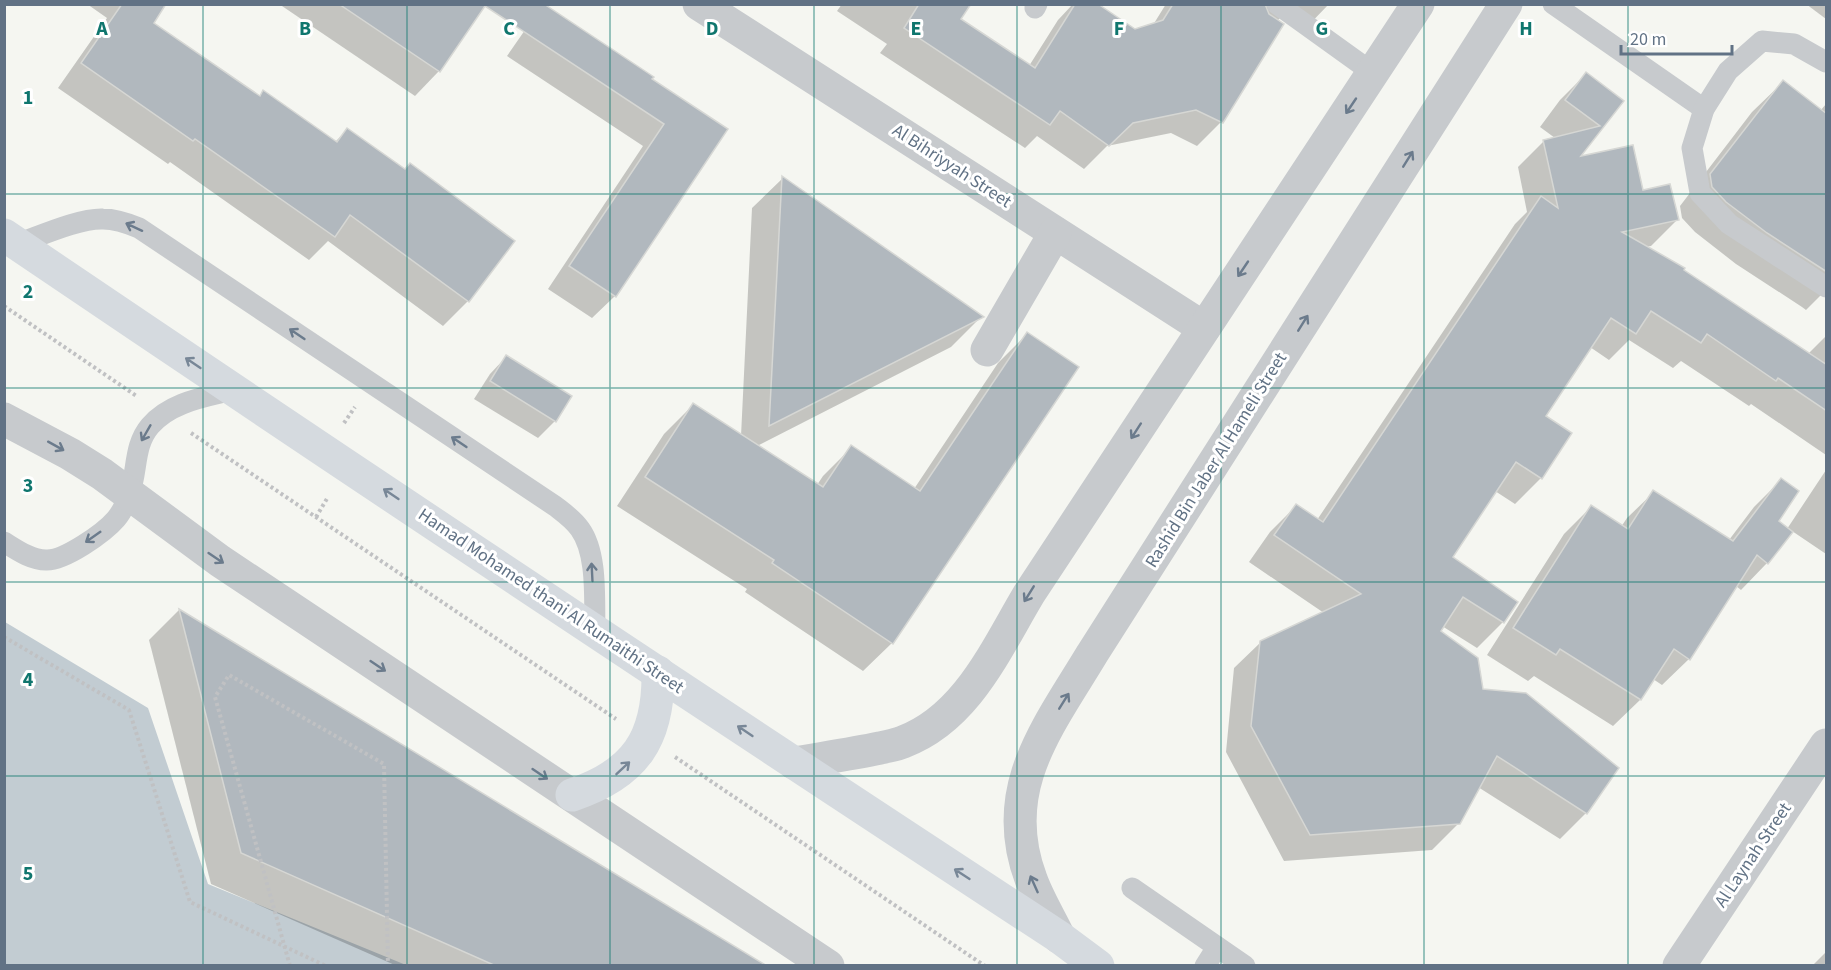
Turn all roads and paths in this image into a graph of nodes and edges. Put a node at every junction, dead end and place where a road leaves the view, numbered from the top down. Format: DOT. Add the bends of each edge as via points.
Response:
graph roads {
  1 [pos="699,4"];
  2 [pos="1277,4"];
  3 [pos="1418,4"];
  4 [pos="1506,4"];
  5 [pos="1553,4"];
  6 [pos="1827,62"];
  7 [pos="1373,73"];
  8 [pos="1704,109"];
  9 [pos="1055,233"];
  10 [pos="11,240"];
  11 [pos="1827,287"];
  12 [pos="4,306"];
  13 [pos="1204,328"];
  14 [pos="987,350"];
  15 [pos="233,390"];
  16 [pos="164,414"];
  17 [pos="4,419"];
  18 [pos="130,494"];
  19 [pos="4,542"];
  20 [pos="595,630"];
  21 [pos="4,637"];
  22 [pos="658,672"];
  23 [pos="646,739"];
  24 [pos="1827,745"];
  25 [pos="794,763"];
  26 [pos="572,795"];
  27 [pos="1132,888"];
  28 [pos="1059,937"];
  29 [pos="1217,947"];
  30 [pos="1240,964"];
  31 [pos="290,966"];
  32 [pos="326,966"];
  33 [pos="388,966"];
  34 [pos="828,966"];
  35 [pos="985,966"];
  36 [pos="1098,966"];
  37 [pos="1205,966"];
  38 [pos="1679,966"];
  1 -- 9 [label="street, Al Bihriyyah Street"];
  2 -- 7 [label="lane"];
  3 -- 7 [label="street"];
  28 -- 4 [label="street, Rashid Bin Jaber Al Hameli Street, one-way" via="1031,879 1022,849 1023,786 1033,755 1099,644"];
  5 -- 8 [label="lane"];
  6 -- 8 [label="lane" via="1794,44 1762,40 1728,71"];
  7 -- 13 [label="street, one-way"];
  8 -- 11 [label="lane" via="1692,148 1701,193 1729,224"];
  9 -- 13 [label="street, Al Bihriyyah Street"];
  9 -- 14 [label="street"];
  15 -- 10 [label="main road, Hamad Mohamed thani Al Rumaithi Street, one-way"];
  20 -- 10 [label="lane, one-way" via="589,546 570,517 139,228 100,219"];
  12 -- 16 [label="path"];
  13 -- 25 [label="street, one-way" via="961,702 935,726 902,742"];
  15 -- 16 [label="lane" via="193,400"];
  20 -- 15 [label="main road, Hamad Mohamed thani Al Rumaithi Street, one-way"];
  16 -- 18 [label="lane, one-way" via="142,437"];
  16 -- 23 [label="path"];
  17 -- 18 [label="street, one-way" via="70,454"];
  18 -- 19 [label="lane, one-way" via="109,526 57,560 32,557"];
  18 -- 26 [label="street, one-way" via="220,561"];
  20 -- 22 [label="main road, Hamad Mohamed thani Al Rumaithi Street"];
  21 -- 32 [label="path" via="129,710 190,902"];
  22 -- 23 [label="main road" via="655,717"];
  25 -- 22 [label="main road, Hamad Mohamed thani Al Rumaithi Street, one-way"];
  26 -- 23 [label="main road, one-way" via="616,776"];
  23 -- 35 [label="path"];
  24 -- 38 [label="street, Al Laynah Street"];
  28 -- 25 [label="main road, Hamad Mohamed thani Al Rumaithi Street, one-way"];
  26 -- 34 [label="street"];
  27 -- 29 [label="lane"];
  28 -- 36 [label="main road, Hamad Mohamed thani Al Rumaithi Street"];
  29 -- 30 [label="lane"];
  29 -- 37 [label="lane"];
  31 -- 33 [label="path" via="215,697 230,675 384,764"];
}
